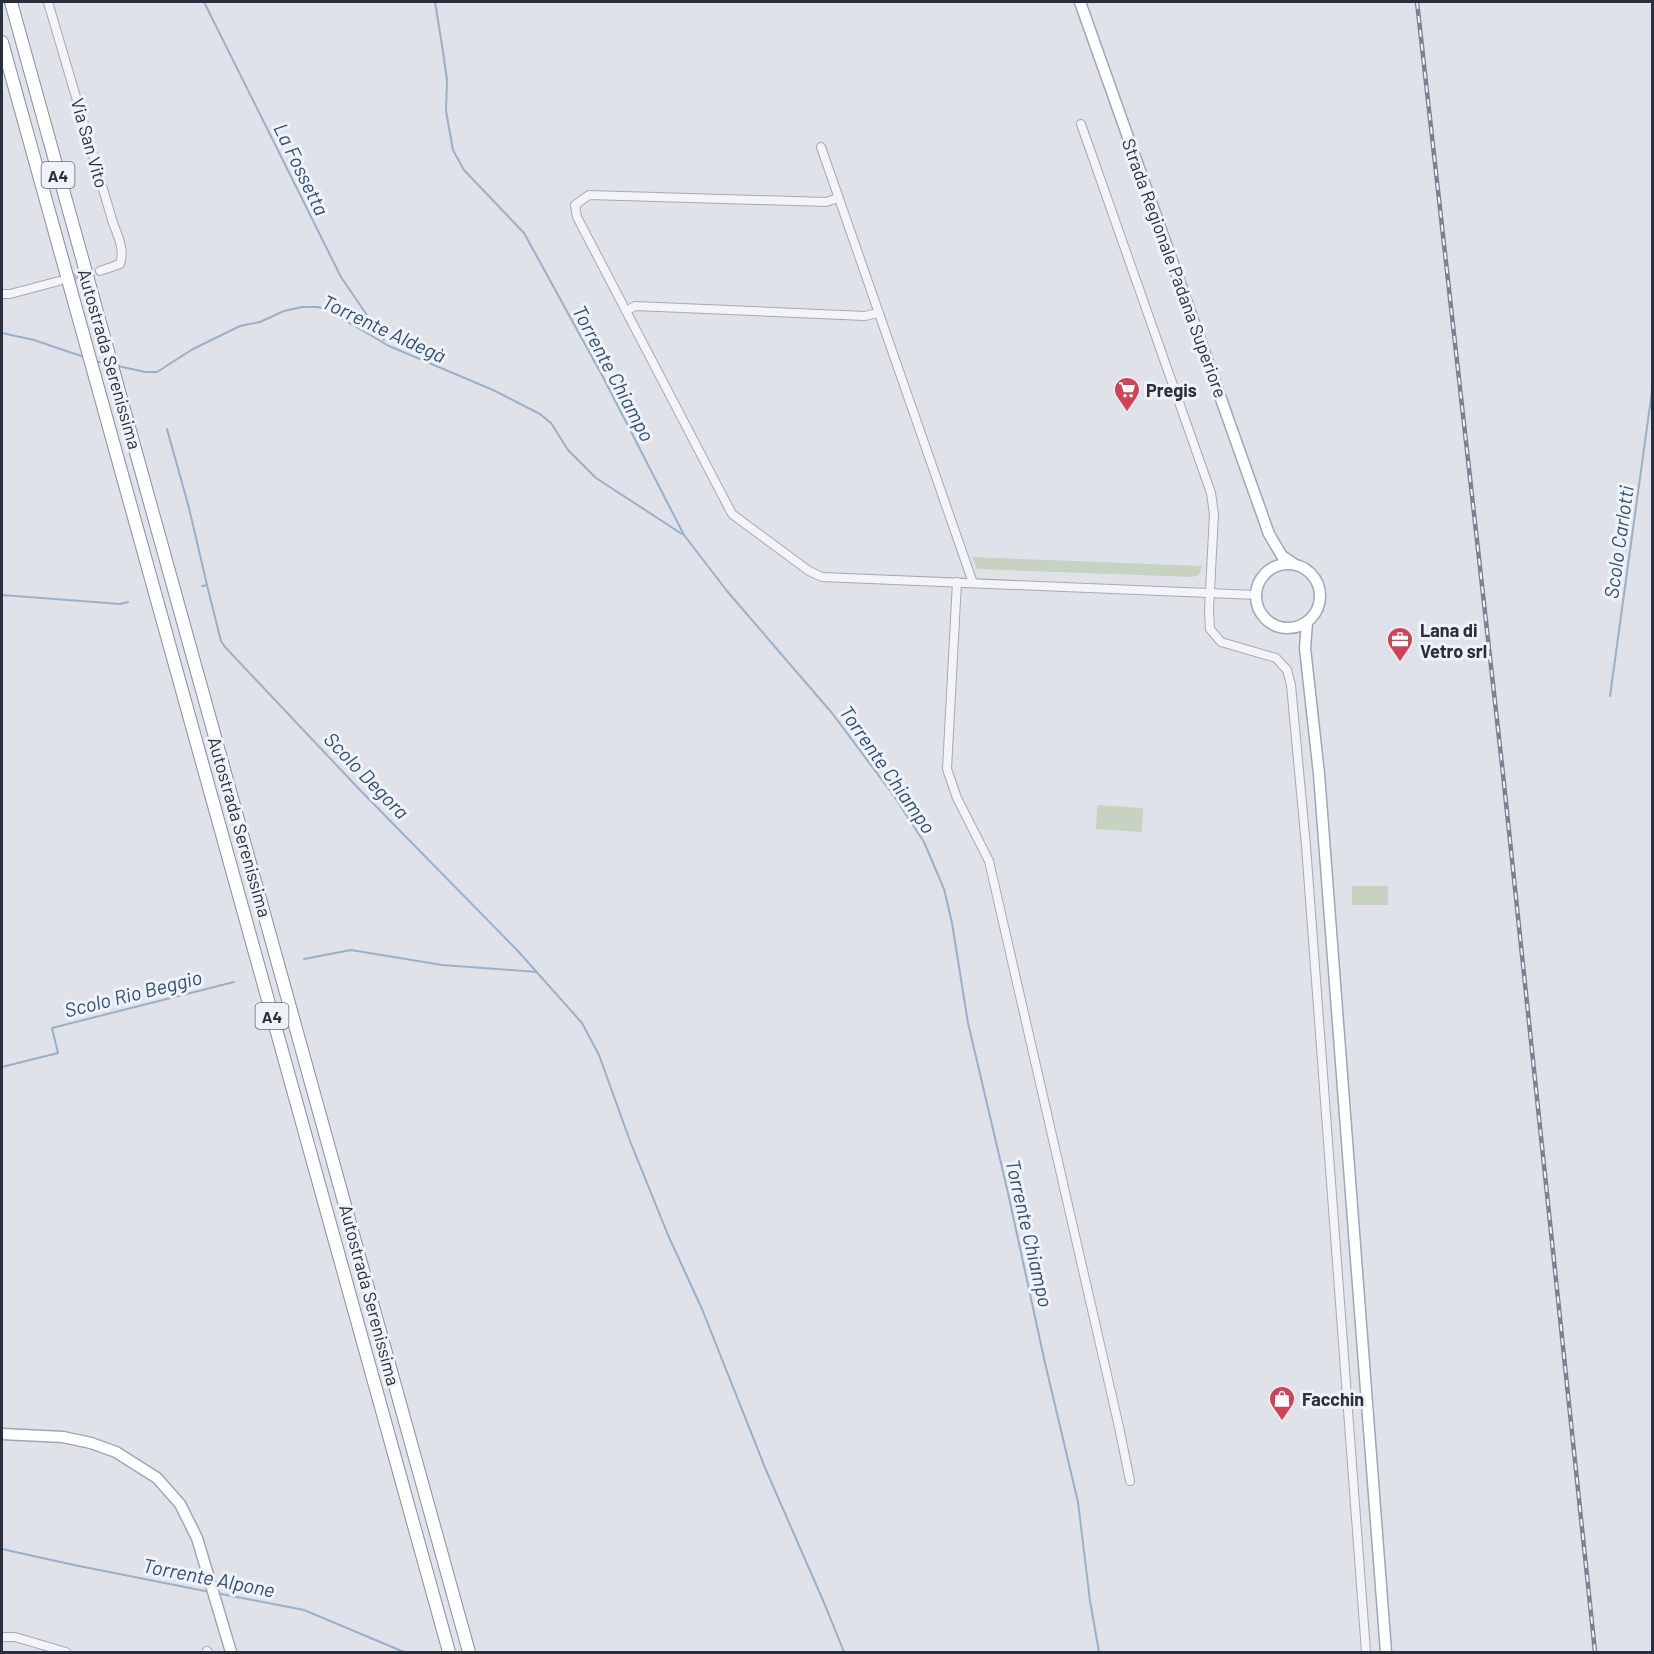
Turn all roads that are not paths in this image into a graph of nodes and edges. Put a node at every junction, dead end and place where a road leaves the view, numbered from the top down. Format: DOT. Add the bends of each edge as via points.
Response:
graph roads {
  1 [pos="10,2"];
  2 [pos="48,2"];
  3 [pos="1080,2"];
  4 [pos="2,42"];
  5 [pos="1081,124"];
  6 [pos="821,147"];
  7 [pos="838,198"];
  8 [pos="100,271"];
  9 [pos="59,281"];
  10 [pos="2,294"];
  11 [pos="626,311"];
  12 [pos="878,313"];
  13 [pos="1269,534"];
  14 [pos="1294,564"];
  15 [pos="1265,574"];
  16 [pos="957,582"];
  17 [pos="973,583"];
  18 [pos="1210,593"];
  19 [pos="1256,595"];
  20 [pos="1307,622"];
  21 [pos="1287,628"];
  22 [pos="1308,674"];
  23 [pos="2,1434"];
  24 [pos="1130,1482"];
  25 [pos="2,1637"];
  26 [pos="449,1652"];
  27 [pos="66,1653"];
  28 [pos="231,1653"];
  29 [pos="469,1653"];
  30 [pos="1366,1653"];
  31 [pos="1386,1653"];
  1 -- 29 [label="highway, Autostrada Serenissima / A4"];
  2 -- 8 [label="street, Via San Vito" via="120,241 120,264"];
  3 -- 13 [label="main road, Strada Regionale Padana Superiore"];
  4 -- 26 [label="highway, Autostrada Serenissima / A4"];
  5 -- 18 [label="street" via="1211,493 1214,514"];
  6 -- 7 [label="street"];
  7 -- 11 [label="street" via="826,202 590,195 575,206 576,217"];
  7 -- 12 [label="street"];
  9 -- 10 [label="street"];
  11 -- 12 [label="street" via="635,306 865,316"];
  11 -- 16 [label="street" via="732,514 822,577"];
  12 -- 17 [label="street"];
  13 -- 14 [label="main road, Strada Regionale Padana Superiore" via="1282,556"];
  13 -- 15 [label="main road, Strada Regionale Padana Superiore" via="1272,559"];
  14 -- 15 [label="main road" via="1278,566"];
  14 -- 20 [label="main road" via="1312,575 1320,594 1319,604"];
  15 -- 19 [label="main road"];
  16 -- 17 [label="street"];
  16 -- 24 [label="street" via="947,770 989,861"];
  17 -- 18 [label="street"];
  18 -- 19 [label="street"];
  18 -- 30 [label="street" via="1210,628 1221,642 1276,658 1287,670 1291,685"];
  19 -- 21 [label="main road" via="1257,605 1268,622"];
  20 -- 21 [label="main road"];
  20 -- 22 [label="main road"];
  21 -- 22 [label="main road" via="1301,645"];
  22 -- 31 [label="main road" via="1319,774"];
  23 -- 28 [label="main road" via="63,1437 92,1443 131,1460 157,1478 180,1504 197,1538"];
  25 -- 27 [label="street" via="15,1637"];
}
